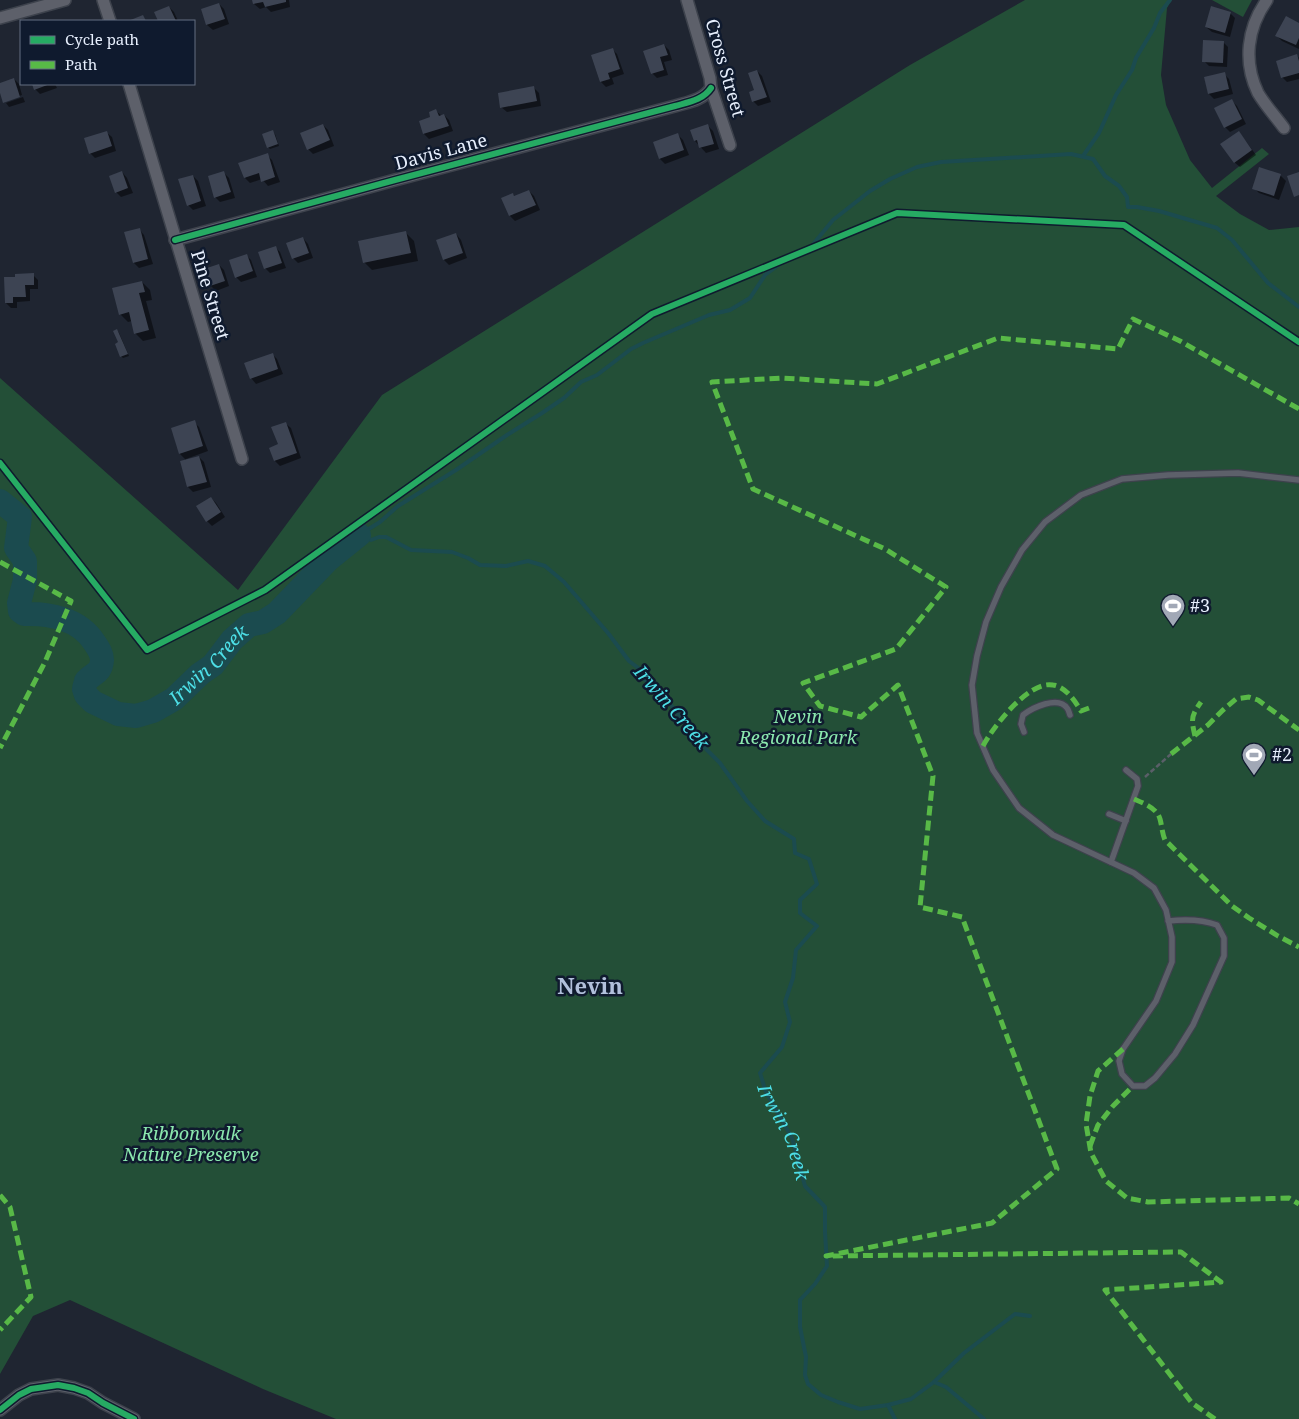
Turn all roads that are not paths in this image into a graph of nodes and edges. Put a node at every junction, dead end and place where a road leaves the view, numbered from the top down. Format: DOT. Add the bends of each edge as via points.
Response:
graph roads {
  1 [pos="65,0"];
  2 [pos="103,0"];
  3 [pos="687,0"];
  4 [pos="1267,0"];
  5 [pos="0,18"];
  6 [pos="110,20"];
  7 [pos="129,85"];
  8 [pos="711,88"];
  9 [pos="1284,128"];
  10 [pos="730,145"];
  11 [pos="175,240"];
  12 [pos="242,459"];
  13 [pos="1299,480"];
  14 [pos="1070,715"];
  15 [pos="1024,732"];
  16 [pos="1126,770"];
  17 [pos="1109,814"];
  18 [pos="1126,822"];
  19 [pos="1111,862"];
  20 [pos="1168,921"];
  21 [pos="0,1410"];
  22 [pos="134,1419"];
  1 -- 5 [label="street"];
  2 -- 6 [label="street"];
  3 -- 8 [label="street, Cross Street"];
  4 -- 9 [label="street" via="1251,31 1252,78 1259,95"];
  7 -- 11 [label="street, Pine Street"];
  8 -- 10 [label="street, Cross Street"];
  8 -- 11 [label="street, Davis Lane" via="701,98 674,106"];
  11 -- 12 [label="street, Pine Street"];
  13 -- 19 [label="lane" via="1238,472 1122,479 1081,495 1045,522 1022,550 1001,587 986,622 972,685 977,733 993,770 1019,808 1053,835"];
  14 -- 15 [label="lane" via="1062,703 1052,702 1032,708 1023,715 1021,724"];
  16 -- 18 [label="lane" via="1137,779 1138,786"];
  17 -- 18 [label="lane"];
  18 -- 19 [label="lane"];
  19 -- 20 [label="lane" via="1154,888"];
  20 -- 20 [label="lane" via="1204,920 1218,924 1224,938 1224,956 1193,1025 1175,1054 1145,1086 1133,1086 1122,1074 1119,1061 1123,1048 1156,1001 1172,962"];
  21 -- 22 [label="street" via="31,1389 58,1385 88,1393"];
}
